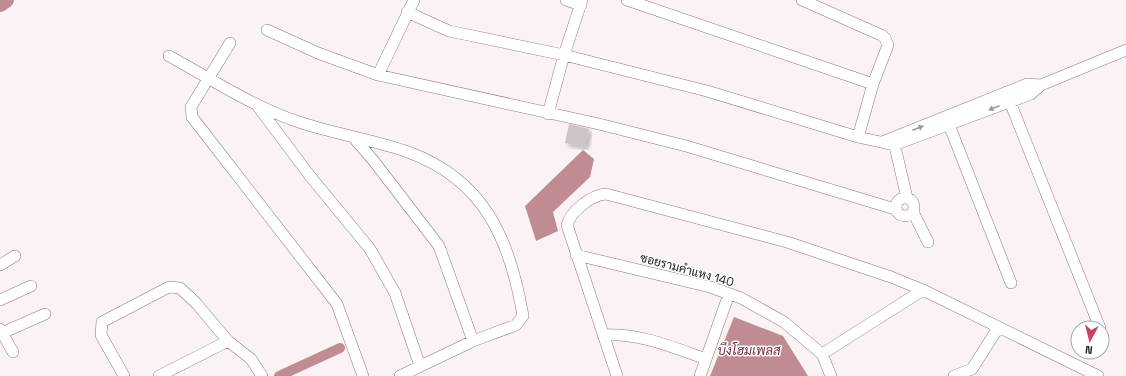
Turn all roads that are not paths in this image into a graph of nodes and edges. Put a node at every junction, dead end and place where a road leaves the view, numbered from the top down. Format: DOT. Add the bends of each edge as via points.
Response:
graph roads {
  1 [pos="414,0"];
  2 [pos="566,0"];
  3 [pos="627,0"];
  4 [pos="802,0"];
  5 [pos="582,3"];
  6 [pos="407,12"];
  7 [pos="266,30"];
  8 [pos="230,43"];
  9 [pos="1126,50"];
  10 [pos="564,55"];
  11 [pos="169,56"];
  12 [pos="378,75"];
  13 [pos="210,79"];
  14 [pos="873,84"];
  15 [pos="1008,97"];
  16 [pos="255,102"];
  17 [pos="548,114"];
  18 [pos="298,122"];
  19 [pos="948,122"];
  20 [pos="353,137"];
  21 [pos="858,137"];
  22 [pos="283,139"];
  23 [pos="894,141"];
  24 [pos="907,198"];
  25 [pos="895,209"];
  26 [pos="913,212"];
  27 [pos="928,242"];
  28 [pos="576,255"];
  29 [pos="15,256"];
  30 [pos="0,265"];
  31 [pos="1011,283"];
  32 [pos="31,286"];
  33 [pos="923,290"];
  34 [pos="729,294"];
  35 [pos="0,300"];
  36 [pos="45,314"];
  37 [pos="1097,320"];
  38 [pos="998,328"];
  39 [pos="1,331"];
  40 [pos="603,335"];
  41 [pos="228,341"];
  42 [pos="473,341"];
  43 [pos="13,352"];
  44 [pos="822,354"];
  45 [pos="706,359"];
  46 [pos="420,366"];
  47 [pos="973,372"];
  48 [pos="124,376"];
  49 [pos="159,376"];
  50 [pos="262,376"];
  51 [pos="363,376"];
  52 [pos="400,376"];
  53 [pos="616,376"];
  54 [pos="700,376"];
  55 [pos="831,376"];
  56 [pos="954,376"];
  57 [pos="1098,376"];
  1 -- 6 [label="street"];
  2 -- 5 [label="street"];
  3 -- 14 [label="street"];
  4 -- 14 [label="street" via="886,38 888,45"];
  5 -- 10 [label="street"];
  6 -- 10 [label="street" via="449,31"];
  6 -- 12 [label="street"];
  7 -- 12 [label="street"];
  8 -- 13 [label="street"];
  9 -- 15 [label="street" via="1041,85 1031,94"];
  10 -- 17 [label="street"];
  10 -- 21 [label="street" via="707,91"];
  11 -- 13 [label="street"];
  12 -- 17 [label="street"];
  13 -- 16 [label="street"];
  13 -- 51 [label="street" via="191,107 192,117 337,304"];
  14 -- 21 [label="street"];
  15 -- 19 [label="street"];
  15 -- 37 [label="street"];
  16 -- 18 [label="street"];
  16 -- 22 [label="street"];
  17 -- 25 [label="street" via="686,146"];
  18 -- 20 [label="street"];
  18 -- 22 [label="street" via="290,126"];
  19 -- 23 [label="street"];
  19 -- 31 [label="street"];
  20 -- 42 [label="street" via="440,246"];
  20 -- 42 [label="street" via="408,152 444,170 469,188 494,221 511,267 524,316 516,325"];
  21 -- 23 [label="street" via="882,142"];
  22 -- 46 [label="street" via="370,248 395,293"];
  23 -- 24 [label="street"];
  24 -- 25 [label="street" via="898,200"];
  24 -- 26 [label="street" via="914,206"];
  25 -- 26 [label="street" via="904,217"];
  26 -- 27 [label="street"];
  28 -- 33 [label="street" via="567,230 568,222 588,199 606,194 787,242"];
  28 -- 34 [label="street, ซอยรามคำแหง 140" via="710,287"];
  28 -- 40 [label="street"];
  29 -- 30 [label="street"];
  32 -- 35 [label="street"];
  33 -- 38 [label="street"];
  33 -- 44 [label="street"];
  34 -- 44 [label="street, ซอยรามคำแหง 140" via="784,322"];
  34 -- 45 [label="street"];
  36 -- 39 [label="street"];
  38 -- 47 [label="street"];
  38 -- 57 [label="street"];
  39 -- 43 [label="street"];
  40 -- 45 [label="street" via="642,337"];
  40 -- 53 [label="street"];
  41 -- 48 [label="street" via="180,288 169,287 102,322 101,335"];
  41 -- 49 [label="street"];
  41 -- 50 [label="street" via="251,359"];
  42 -- 46 [label="street"];
  44 -- 55 [label="street, ซอยรามคำแหง 140"];
  45 -- 54 [label="street"];
  46 -- 52 [label="street"];
  47 -- 56 [label="street"];
}
